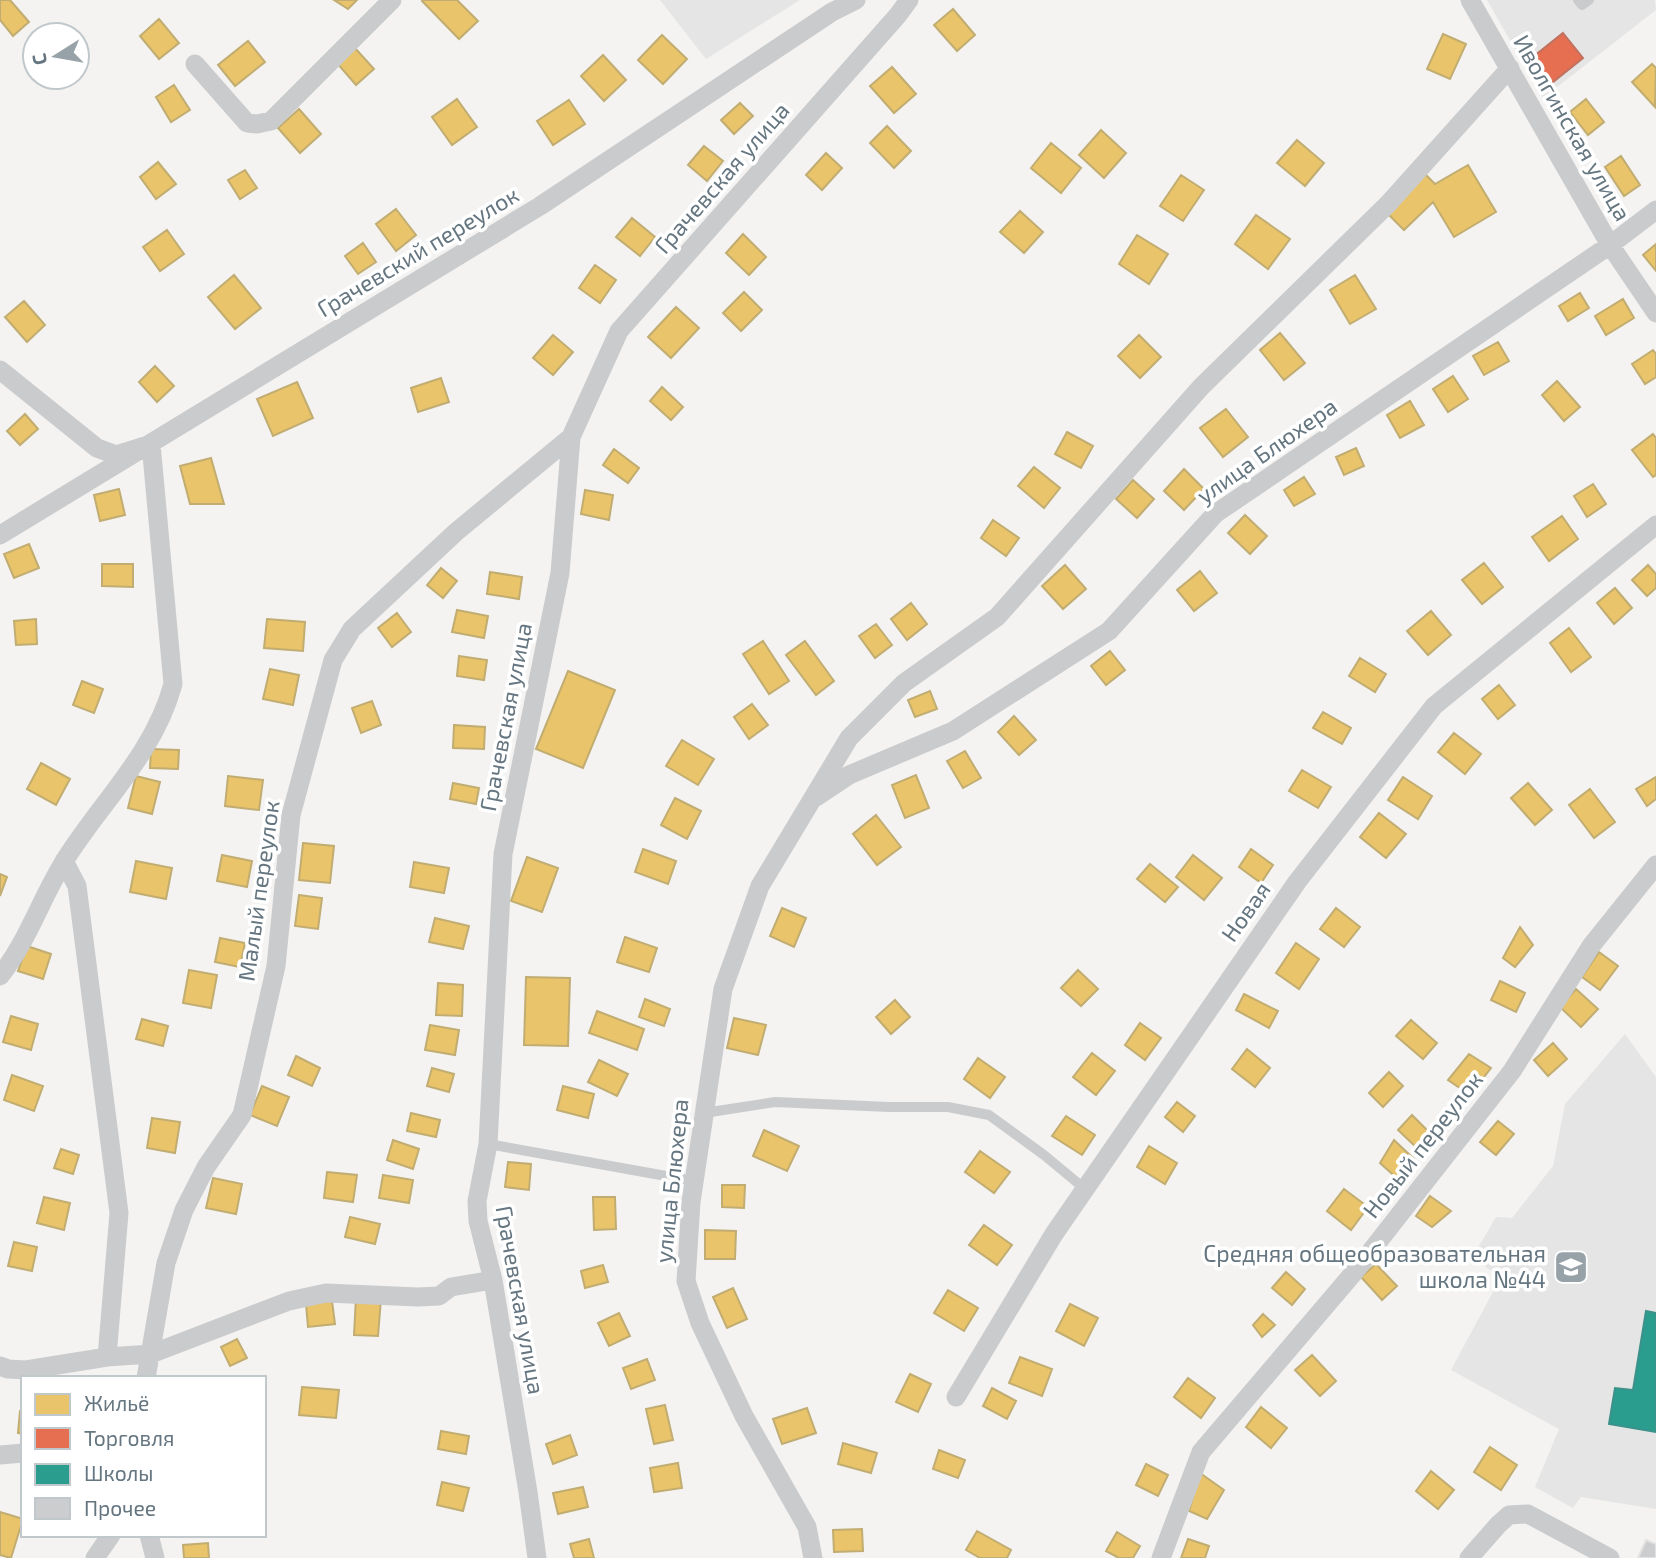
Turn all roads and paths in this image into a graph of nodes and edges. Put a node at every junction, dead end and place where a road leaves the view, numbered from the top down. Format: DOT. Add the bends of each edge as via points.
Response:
graph roads {
  1 [pos="392,0"];
  2 [pos="856,0"];
  3 [pos="909,0"];
  4 [pos="1470,0"];
  5 [pos="1578,0"];
  6 [pos="1589,0"];
  7 [pos="195,64"];
  8 [pos="1510,68"];
  9 [pos="1656,210"];
  10 [pos="1610,245"];
  11 [pos="1656,313"];
  12 [pos="0,370"];
  13 [pos="571,437"];
  14 [pos="151,444"];
  15 [pos="1656,525"];
  16 [pos="0,535"];
  17 [pos="809,802"];
  18 [pos="64,860"];
  19 [pos="1656,865"];
  20 [pos="0,976"];
  21 [pos="704,1114"];
  22 [pos="488,1144"];
  23 [pos="695,1181"];
  24 [pos="1085,1189"];
  25 [pos="493,1280"];
  26 [pos="151,1354"];
  27 [pos="107,1357"];
  28 [pos="0,1366"];
  29 [pos="146,1376"];
  30 [pos="956,1397"];
  31 [pos="21,1453"];
  32 [pos="0,1455"];
  33 [pos="110,1537"];
  34 [pos="150,1537"];
  35 [pos="1601,1556"];
  36 [pos="95,1558"];
  37 [pos="155,1558"];
  38 [pos="537,1558"];
  39 [pos="813,1558"];
  40 [pos="1161,1558"];
  41 [pos="1469,1558"];
  1 -- 7 [label="street" via="271,121 247,123"];
  2 -- 14 [label="street, Грачевский переулок" via="540,206"];
  3 -- 13 [label="street, Грачевская улица" via="620,331"];
  4 -- 8 [label="street, Иволгинская улица"];
  5 -- 6 [label="lane" via="1582,5"];
  8 -- 10 [label="street, Иволгинская улица"];
  8 -- 17 [label="street, улица Блюхера" via="1388,204 1201,387 997,617 904,683 849,738"];
  9 -- 10 [label="street, улица Блюхера"];
  10 -- 11 [label="street, Иволгинская улица"];
  10 -- 17 [label="street, улица Блюхера" via="1215,514 1109,631 953,732 849,775"];
  12 -- 14 [label="street" via="97,448 116,455"];
  13 -- 22 [label="street, Грачевская улица" via="560,573 503,855"];
  13 -- 26 [label="street, Малый переулок" via="456,532 352,629 333,660 291,816 276,966 242,1115 206,1167 184,1210 166,1263"];
  14 -- 16 [label="street, Грачевский переулок"];
  14 -- 18 [label="street" via="173,684 166,709 132,770"];
  15 -- 24 [label="street, Новая" via="1434,706 1297,882"];
  17 -- 21 [label="street, улица Блюхера" via="760,886 723,989"];
  18 -- 20 [label="street" via="16,956"];
  18 -- 27 [label="street" via="77,886 119,1213"];
  19 -- 40 [label="street, Новый переулок" via="1591,946 1512,1071 1356,1270 1201,1452"];
  21 -- 23 [label="street, улица Блюхера"];
  21 -- 24 [label="lane" via="775,1101 948,1107 989,1115"];
  22 -- 23 [label="lane"];
  22 -- 25 [label="street, Грачевская улица" via="477,1201"];
  23 -- 39 [label="street, улица Блюхера" via="686,1282 744,1416 807,1527"];
  24 -- 30 [label="street, Новая"];
  25 -- 26 [label="street" via="451,1287 439,1296 326,1293 289,1301"];
  25 -- 38 [label="street, Грачевская улица"];
  26 -- 27 [label="street"];
  26 -- 29 [label="street, Малый переулок"];
  27 -- 28 [label="street" via="26,1370"];
  31 -- 32 [label="street"];
  33 -- 36 [label="street"];
  34 -- 37 [label="street"];
  35 -- 41 [label="street" via="1528,1514 1509,1515"];
}
